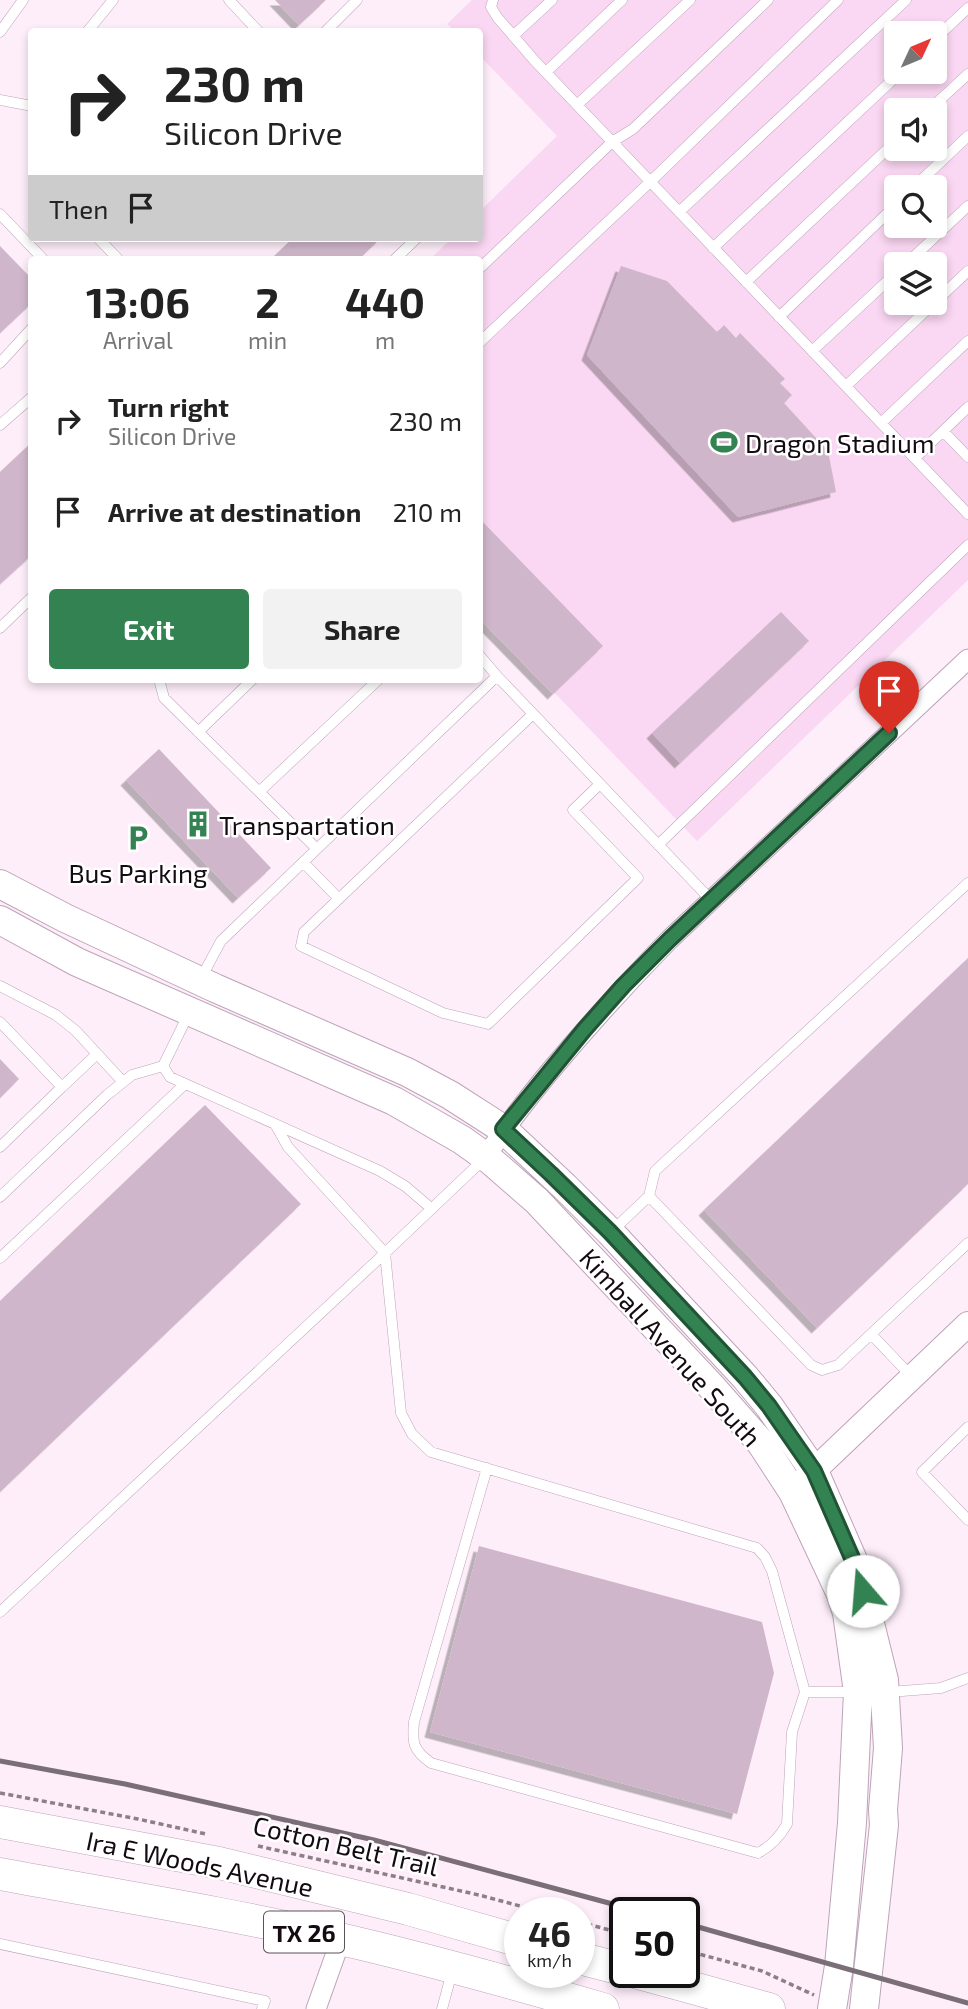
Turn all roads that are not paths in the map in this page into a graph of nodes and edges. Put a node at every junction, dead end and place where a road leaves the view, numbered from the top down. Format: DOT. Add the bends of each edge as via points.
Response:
graph roads {
  1 [pos="23,0"];
  2 [pos="113,0"];
  3 [pos="229,0"];
  4 [pos="357,0"];
  5 [pos="493,0"];
  6 [pos="552,0"];
  7 [pos="622,0"];
  8 [pos="690,0"];
  9 [pos="768,0"];
  10 [pos="838,0"];
  11 [pos="906,0"];
  12 [pos="968,8"];
  13 [pos="90,28"];
  14 [pos="255,28"];
  15 [pos="329,28"];
  16 [pos="947,28"];
  17 [pos="0,32"];
  18 [pos="513,36"];
  19 [pos="545,72"];
  20 [pos="968,74"];
  21 [pos="888,84"];
  22 [pos="942,98"];
  23 [pos="0,100"];
  24 [pos="28,105"];
  25 [pos="577,105"];
  26 [pos="968,136"];
  27 [pos="612,142"];
  28 [pos="884,152"];
  29 [pos="927,175"];
  30 [pos="650,182"];
  31 [pos="968,206"];
  32 [pos="679,212"];
  33 [pos="0,214"];
  34 [pos="884,216"];
  35 [pos="102,242"];
  36 [pos="413,242"];
  37 [pos="713,248"];
  38 [pos="919,252"];
  39 [pos="40,256"];
  40 [pos="115,256"];
  41 [pos="398,256"];
  42 [pos="483,265"];
  43 [pos="968,271"];
  44 [pos="746,282"];
  45 [pos="884,284"];
  46 [pos="779,317"];
  47 [pos="28,332"];
  48 [pos="483,339"];
  49 [pos="968,341"];
  50 [pos="812,351"];
  51 [pos="0,363"];
  52 [pos="846,386"];
  53 [pos="28,400"];
  54 [pos="968,407"];
  55 [pos="881,423"];
  56 [pos="0,425"];
  57 [pos="943,431"];
  58 [pos="968,457"];
  59 [pos="915,458"];
  60 [pos="968,514"];
  61 [pos="968,545"];
  62 [pos="28,601"];
  63 [pos="0,628"];
  64 [pos="968,659"];
  65 [pos="483,660"];
  66 [pos="497,676"];
  67 [pos="160,683"];
  68 [pos="249,683"];
  69 [pos="375,683"];
  70 [pos="534,714"];
  71 [pos="198,732"];
  72 [pos="600,784"];
  73 [pos="260,792"];
  74 [pos="658,845"];
  75 [pos="317,849"];
  76 [pos="303,862"];
  77 [pos="968,883"];
  78 [pos="0,884"];
  79 [pos="339,899"];
  80 [pos="710,900"];
  81 [pos="0,920"];
  82 [pos="200,981"];
  83 [pos="0,986"];
  84 [pos="190,1011"];
  85 [pos="0,1022"];
  86 [pos="97,1054"];
  87 [pos="163,1066"];
  88 [pos="123,1082"];
  89 [pos="185,1084"];
  90 [pos="62,1087"];
  91 [pos="275,1124"];
  92 [pos="503,1129"];
  93 [pos="0,1147"];
  94 [pos="486,1157"];
  95 [pos="649,1196"];
  96 [pos="0,1197"];
  97 [pos="432,1209"];
  98 [pos="610,1232"];
  99 [pos="968,1243"];
  100 [pos="386,1253"];
  101 [pos="0,1258"];
  102 [pos="967,1328"];
  103 [pos="871,1334"];
  104 [pos="913,1377"];
  105 [pos="968,1427"];
  106 [pos="487,1468"];
  107 [pos="814,1471"];
  108 [pos="793,1492"];
  109 [pos="968,1520"];
  110 [pos="0,1612"];
  111 [pos="968,1678"];
  112 [pos="805,1692"];
  113 [pos="871,1692"];
  114 [pos="0,1822"];
  115 [pos="0,1874"];
  116 [pos="504,1936"];
  117 [pos="341,1939"];
  118 [pos="0,1944"];
  119 [pos="453,1968"];
  120 [pos="693,1988"];
  121 [pos="832,2005"];
  122 [pos="262,2009"];
  123 [pos="316,2009"];
  124 [pos="442,2009"];
  125 [pos="603,2009"];
  126 [pos="768,2009"];
  127 [pos="864,2009"];
  1 -- 17 [label="lane"];
  2 -- 13 [label="lane"];
  3 -- 14 [label="lane"];
  4 -- 15 [label="lane"];
  5 -- 18 [label="lane" via="497,17"];
  6 -- 18 [label="lane"];
  7 -- 19 [label="lane"];
  8 -- 25 [label="lane"];
  9 -- 27 [label="lane" via="633,129"];
  10 -- 30 [label="lane"];
  11 -- 32 [label="lane"];
  12 -- 16 [label="lane"];
  18 -- 19 [label="lane"];
  19 -- 25 [label="lane"];
  20 -- 22 [label="lane"];
  21 -- 37 [label="lane"];
  23 -- 24 [label="lane"];
  25 -- 27 [label="lane"];
  26 -- 29 [label="lane"];
  27 -- 30 [label="lane"];
  27 -- 42 [label="lane"];
  28 -- 44 [label="lane"];
  30 -- 32 [label="lane"];
  30 -- 48 [label="lane"];
  31 -- 38 [label="lane"];
  32 -- 37 [label="lane"];
  33 -- 39 [label="lane"];
  34 -- 46 [label="lane"];
  35 -- 40 [label="lane"];
  36 -- 41 [label="lane"];
  37 -- 44 [label="lane"];
  43 -- 52 [label="lane"];
  44 -- 46 [label="lane"];
  45 -- 50 [label="lane"];
  46 -- 50 [label="lane"];
  47 -- 51 [label="lane"];
  49 -- 55 [label="lane"];
  50 -- 52 [label="lane"];
  52 -- 55 [label="lane"];
  53 -- 56 [label="lane"];
  54 -- 57 [label="lane"];
  55 -- 59 [label="lane"];
  57 -- 58 [label="lane"];
  57 -- 59 [label="lane"];
  59 -- 60 [label="lane"];
  61 -- 74 [label="lane"];
  62 -- 63 [label="lane"];
  64 -- 80 [label="street"];
  65 -- 66 [label="lane"];
  66 -- 70 [label="lane"];
  66 -- 75 [label="lane"];
  67 -- 71 [label="lane" via="164,698"];
  68 -- 71 [label="lane"];
  69 -- 73 [label="lane"];
  70 -- 72 [label="lane"];
  70 -- 79 [label="lane"];
  71 -- 73 [label="lane"];
  72 -- 74 [label="lane"];
  72 -- 79 [label="lane" via="573,810 638,878 488,1024 443,1013 302,946 304,932"];
  73 -- 75 [label="lane"];
  74 -- 80 [label="lane"];
  75 -- 76 [label="lane"];
  76 -- 79 [label="lane"];
  76 -- 82 [label="lane" via="221,941"];
  77 -- 95 [label="lane" via="655,1171"];
  78 -- 82 [label="main road, Kimball Avenue South"];
  80 -- 92 [label="street" via="623,986"];
  81 -- 84 [label="main road, Kimball Avenue South" via="77,962"];
  82 -- 84 [label="main road"];
  82 -- 92 [label="main road, Kimball Avenue South" via="408,1072"];
  83 -- 86 [label="lane" via="56,1015"];
  84 -- 87 [label="lane"];
  84 -- 94 [label="main road, Kimball Avenue South" via="394,1101"];
  85 -- 90 [label="lane"];
  86 -- 88 [label="lane"];
  86 -- 90 [label="lane"];
  87 -- 88 [label="lane"];
  87 -- 89 [label="lane" via="170,1077"];
  88 -- 96 [label="lane"];
  89 -- 91 [label="lane"];
  89 -- 101 [label="lane"];
  90 -- 93 [label="lane"];
  91 -- 97 [label="lane" via="380,1171"];
  91 -- 100 [label="lane" via="288,1147"];
  92 -- 94 [label="street"];
  92 -- 98 [label="main road, Kimball Avenue South"];
  94 -- 97 [label="lane"];
  94 -- 108 [label="main road, Kimball Avenue South" via="537,1201 710,1385 761,1443"];
  95 -- 98 [label="lane"];
  95 -- 103 [label="lane" via="811,1365 822,1370 838,1365"];
  97 -- 100 [label="lane"];
  98 -- 107 [label="main road, Kimball Avenue South" via="745,1377"];
  99 -- 103 [label="lane"];
  100 -- 106 [label="lane" via="401,1413 412,1434 431,1452"];
  100 -- 110 [label="lane"];
  102 -- 104 [label="street"];
  103 -- 104 [label="lane"];
  104 -- 107 [label="street"];
  105 -- 109 [label="lane" via="922,1472"];
  106 -- 112 [label="lane" via="757,1548 772,1571"];
  106 -- 112 [label="lane" via="414,1722 413,1740 430,1763 758,1853 770,1847 787,1824 792,1732"];
  107 -- 108 [label="street"];
  107 -- 113 [label="main road, Kimball Avenue South" via="856,1567 884,1680"];
  108 -- 113 [label="main road, Kimball Avenue South" via="841,1594"];
  111 -- 113 [label="lane" via="941,1688"];
  112 -- 113 [label="lane"];
  113 -- 121 [label="main road, Kimball Avenue South"];
  113 -- 127 [label="main road, Kimball Avenue South" via="888,1748"];
  114 -- 116 [label="main road, Ira E Woods Avenue / TX 26" via="219,1863"];
  115 -- 117 [label="main road, Ira E Woods Avenue / TX 26"];
  117 -- 119 [label="main road, Ira E Woods Avenue / TX 26"];
  117 -- 123 [label="street"];
  118 -- 122 [label="lane" via="265,2001"];
  119 -- 124 [label="lane"];
  119 -- 125 [label="main road, Ira E Woods Avenue / TX 26"];
  120 -- 126 [label="main road"];
}
